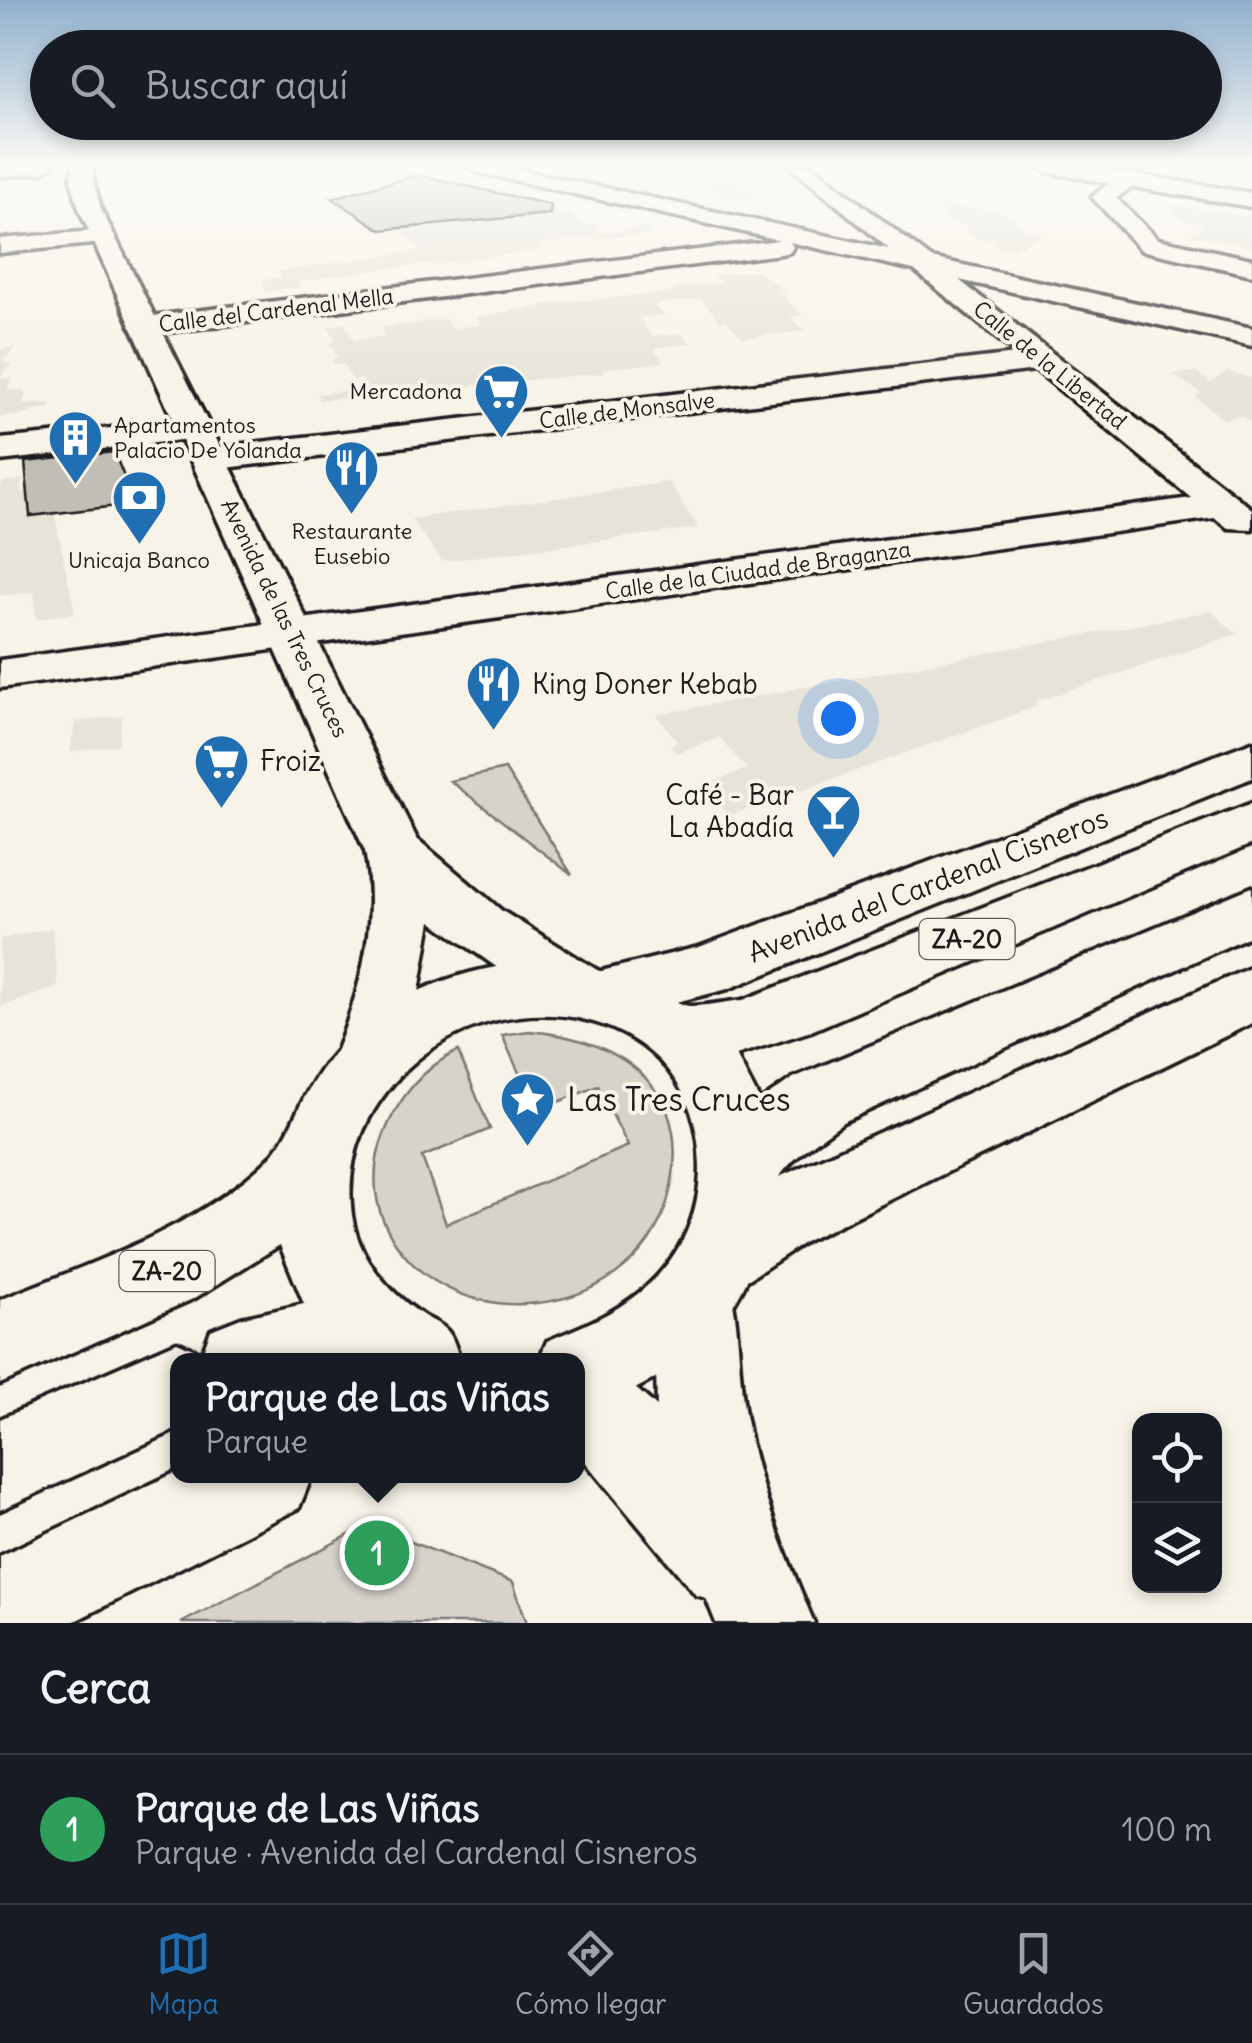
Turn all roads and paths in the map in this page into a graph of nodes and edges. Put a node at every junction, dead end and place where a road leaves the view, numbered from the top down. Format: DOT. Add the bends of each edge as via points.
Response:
graph roads {
  1 [pos="55,242"];
  2 [pos="106,242"];
  3 [pos="824,242"];
  4 [pos="901,242"];
  5 [pos="1145,242"];
  6 [pos="0,246"];
  7 [pos="924,264"];
  8 [pos="1252,267"];
  9 [pos="145,326"];
  10 [pos="1252,337"];
  11 [pos="1045,360"];
  12 [pos="202,444"];
  13 [pos="0,450"];
  14 [pos="1238,516"];
  15 [pos="293,635"];
  16 [pos="0,674"];
  17 [pos="1252,759"];
  18 [pos="1252,822"];
  19 [pos="394,851"];
  20 [pos="1252,909"];
  21 [pos="590,993"];
  22 [pos="1252,993"];
  23 [pos="678,1036"];
  24 [pos="365,1066"];
  25 [pos="314,1166"];
  26 [pos="740,1167"];
  27 [pos="707,1274"];
  28 [pos="0,1342"];
  29 [pos="398,1348"];
  30 [pos="271,1353"];
  31 [pos="585,1368"];
  32 [pos="170,1388"];
  33 [pos="585,1400"];
  34 [pos="0,1465"];
  35 [pos="253,1483"];
  36 [pos="0,1607"];
  37 [pos="759,1610"];
  1 -- 6 [label="main road"];
  2 -- 9 [label="main road, Avenida de las Tres Cruces"];
  3 -- 7 [label="main road"];
  3 -- 9 [label="main road, Calle del Cardenal Mella"];
  4 -- 7 [label="main road, Calle de la Libertad"];
  5 -- 8 [label="main road"];
  7 -- 10 [label="main road"];
  7 -- 11 [label="main road, Calle de la Libertad"];
  9 -- 12 [label="main road, Avenida de las Tres Cruces"];
  11 -- 12 [label="main road, Calle de Monsalve"];
  11 -- 14 [label="main road, Calle de la Libertad"];
  12 -- 13 [label="main road, Calle de Monsalve"];
  12 -- 15 [label="main road, Avenida de las Tres Cruces"];
  14 -- 15 [label="main road, Calle de la Ciudad de Braganza"];
  15 -- 16 [label="main road, Calle de la Ciudad de Braganza"];
  15 -- 19 [label="main road, Avenida de las Tres Cruces"];
  17 -- 21 [label="main road, Avenida del Cardenal Cisneros" via="706,971"];
  18 -- 23 [label="main road, ZA-20" via="788,1012 743,1027"];
  19 -- 21 [label="main road, Avenida de las Tres Cruces" via="522,955"];
  19 -- 24 [label="main road, Avenida de las Tres Cruces" via="400,887 392,983"];
  20 -- 26 [label="main road" via="818,1100"];
  21 -- 23 [label="main road, Avenida del Cardenal Cisneros / ZA-20" via="641,1011"];
  21 -- 24 [label="main road, Avenida del Cardenal Cisneros / ZA-20" via="506,990 461,1002 402,1032"];
  22 -- 27 [label="main road, Avenida del Cardenal Cisneros" via="779,1214"];
  23 -- 26 [label="main road, Avenida del Cardenal Cisneros / ZA-20" via="728,1106"];
  24 -- 25 [label="main road, Avenida del Cardenal Cisneros / ZA-20" via="336,1105"];
  25 -- 28 [label="main road, Avenida del Cardenal Cisneros / ZA-20" via="264,1214 203,1254"];
  25 -- 29 [label="main road, Avenida del Cardenal Cisneros / ZA-20" via="313,1216 323,1260 344,1300"];
  26 -- 27 [label="main road, Avenida del Cardenal Cisneros / ZA-20" via="737,1204"];
  27 -- 31 [label="main road, Avenida del Cardenal Cisneros / ZA-20" via="672,1318 629,1350"];
  27 -- 37 [label="main road" via="694,1362 726,1524"];
  29 -- 30 [label="main road, Avenida del Cardenal Cisneros / ZA-20" via="310,1344"];
  32 -- 34 [label="main road"];
  33 -- 37 [label="main road" via="714,1540"];
  35 -- 36 [label="main road"];
}
